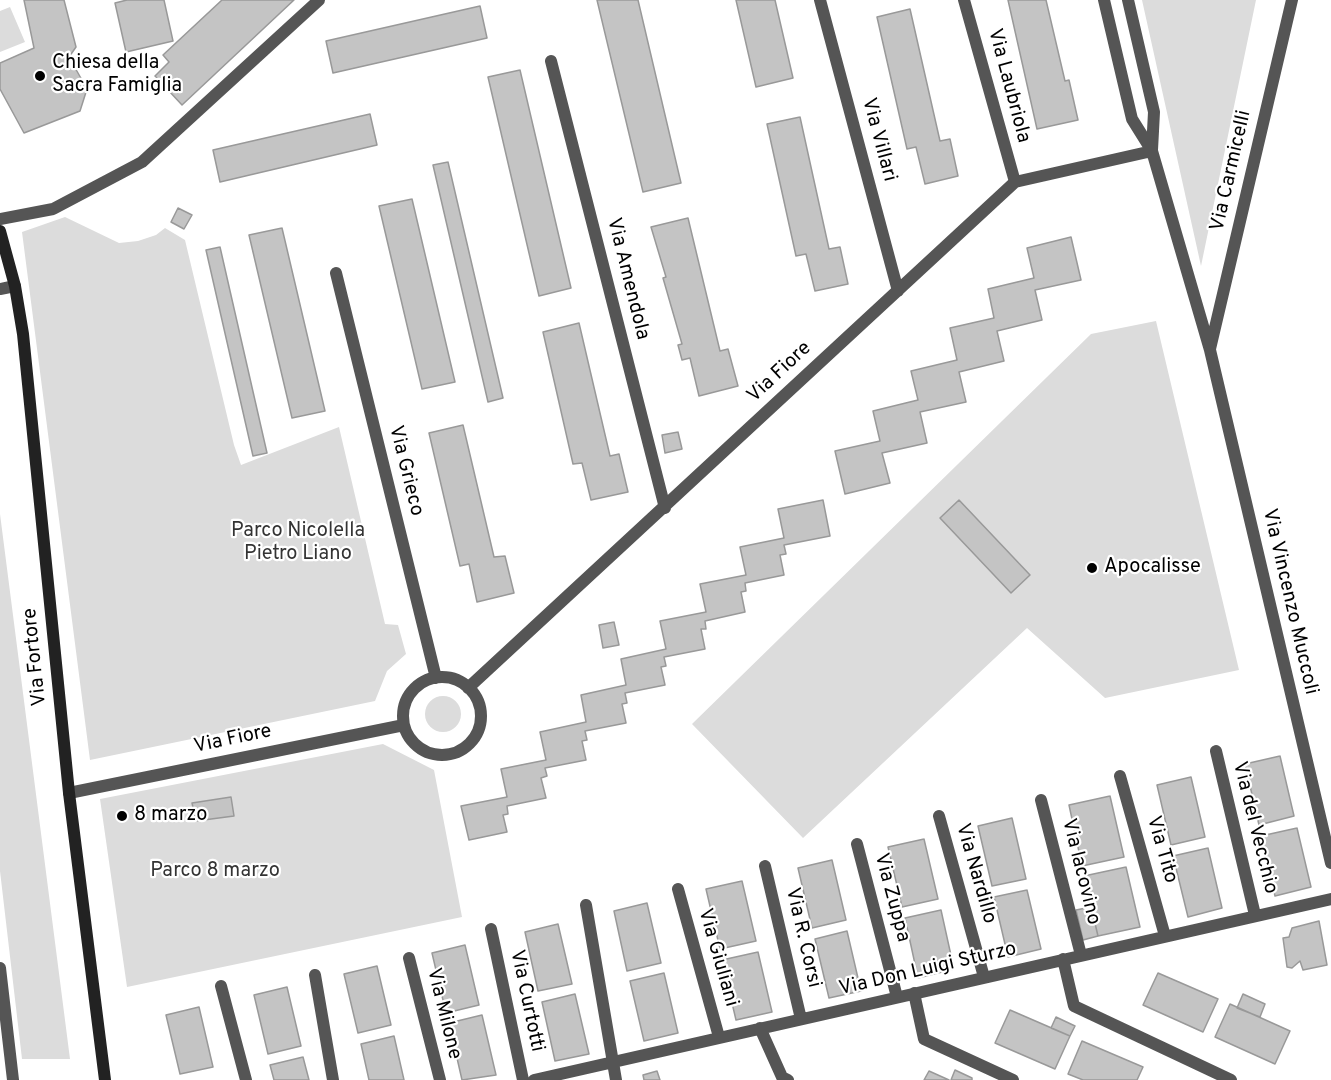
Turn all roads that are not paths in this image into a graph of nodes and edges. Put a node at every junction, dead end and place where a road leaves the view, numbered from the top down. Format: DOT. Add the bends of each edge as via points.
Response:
graph roads {
  1 [pos="319,0"];
  2 [pos="820,0"];
  3 [pos="964,0"];
  4 [pos="1104,0"];
  5 [pos="1128,0"];
  6 [pos="1292,0"];
  7 [pos="551,61"];
  8 [pos="1152,152"];
  9 [pos="1015,182"];
  10 [pos="0,219"];
  11 [pos="0,231"];
  12 [pos="336,273"];
  13 [pos="15,286"];
  14 [pos="0,289"];
  15 [pos="898,291"];
  16 [pos="1210,350"];
  17 [pos="665,507"];
  18 [pos="436,678"];
  19 [pos="468,688"];
  20 [pos="404,725"];
  21 [pos="1215,751"];
  22 [pos="1120,776"];
  23 [pos="69,793"];
  24 [pos="1041,800"];
  25 [pos="939,816"];
  26 [pos="857,844"];
  27 [pos="1331,863"];
  28 [pos="765,866"];
  29 [pos="678,889"];
  30 [pos="1331,899"];
  31 [pos="586,905"];
  32 [pos="1255,915"];
  33 [pos="491,929"];
  34 [pos="1165,936"];
  35 [pos="1081,955"];
  36 [pos="409,958"];
  37 [pos="1063,959"];
  38 [pos="0,968"];
  39 [pos="315,975"];
  40 [pos="984,977"];
  41 [pos="221,986"];
  42 [pos="914,993"];
  43 [pos="897,997"];
  44 [pos="801,1019"];
  45 [pos="760,1028"];
  46 [pos="719,1037"];
  47 [pos="611,1062"];
  48 [pos="13,1080"];
  49 [pos="105,1080"];
  50 [pos="246,1080"];
  51 [pos="333,1080"];
  52 [pos="440,1080"];
  53 [pos="522,1080"];
  54 [pos="534,1080"];
  55 [pos="616,1080"];
  56 [pos="788,1080"];
  57 [pos="1013,1080"];
  58 [pos="1231,1080"];
  1 -- 10 [label="street" via="142,162 53,209"];
  2 -- 15 [label="street, Via Villari"];
  3 -- 9 [label="street, Via Laubriola"];
  4 -- 8 [label="street" via="1132,119"];
  5 -- 8 [label="street" via="1154,112"];
  6 -- 16 [label="street, Via Carmicelli"];
  7 -- 17 [label="street, Via Amendola"];
  8 -- 9 [label="street"];
  8 -- 16 [label="street, Via Vincenzo Muccoli"];
  9 -- 15 [label="street, Via Fiore"];
  11 -- 13 [label="street, Via Fortore"];
  12 -- 18 [label="street, Via Grieco"];
  13 -- 14 [label="street"];
  13 -- 23 [label="street, Via Fortore"];
  15 -- 17 [label="street, Via Fiore"];
  16 -- 27 [label="street, Via Vincenzo Muccoli"];
  17 -- 19 [label="street, Via Fiore"];
  18 -- 19 [label="street" via="459,681"];
  18 -- 20 [label="street" via="412,691 403,712"];
  19 -- 20 [label="street" via="480,711 480,724 467,746 443,755 430,753 418,747"];
  20 -- 23 [label="street, Via Fiore"];
  21 -- 32 [label="street, Via del Vecchio"];
  22 -- 34 [label="street, Via Tito"];
  23 -- 49 [label="street, Via Fortore"];
  24 -- 35 [label="street, Via Iacovino"];
  25 -- 40 [label="street, Via Nardillo"];
  26 -- 43 [label="street, Via Zuppa"];
  28 -- 44 [label="street, Via R. Corsi"];
  29 -- 46 [label="street, Via Giuliani"];
  30 -- 32 [label="street, Via Don Luigi Sturzo"];
  31 -- 47 [label="street"];
  32 -- 34 [label="street, Via Don Luigi Sturzo"];
  33 -- 53 [label="street, Via Curtotti"];
  34 -- 35 [label="street, Via Don Luigi Sturzo"];
  35 -- 37 [label="street, Via Don Luigi Sturzo"];
  36 -- 52 [label="street, Via Milone"];
  37 -- 40 [label="street, Via Don Luigi Sturzo"];
  37 -- 58 [label="street" via="1074,1006"];
  38 -- 48 [label="street"];
  39 -- 51 [label="street"];
  40 -- 42 [label="street, Via Don Luigi Sturzo"];
  41 -- 50 [label="street"];
  42 -- 43 [label="street, Via Don Luigi Sturzo"];
  42 -- 57 [label="street" via="924,1039"];
  43 -- 44 [label="street, Via Don Luigi Sturzo"];
  44 -- 45 [label="street, Via Don Luigi Sturzo"];
  45 -- 46 [label="street, Via Don Luigi Sturzo"];
  45 -- 56 [label="street" via="782,1077"];
  46 -- 47 [label="street, Via Don Luigi Sturzo"];
  47 -- 54 [label="street, Via Don Luigi Sturzo"];
  47 -- 55 [label="street"];
}
